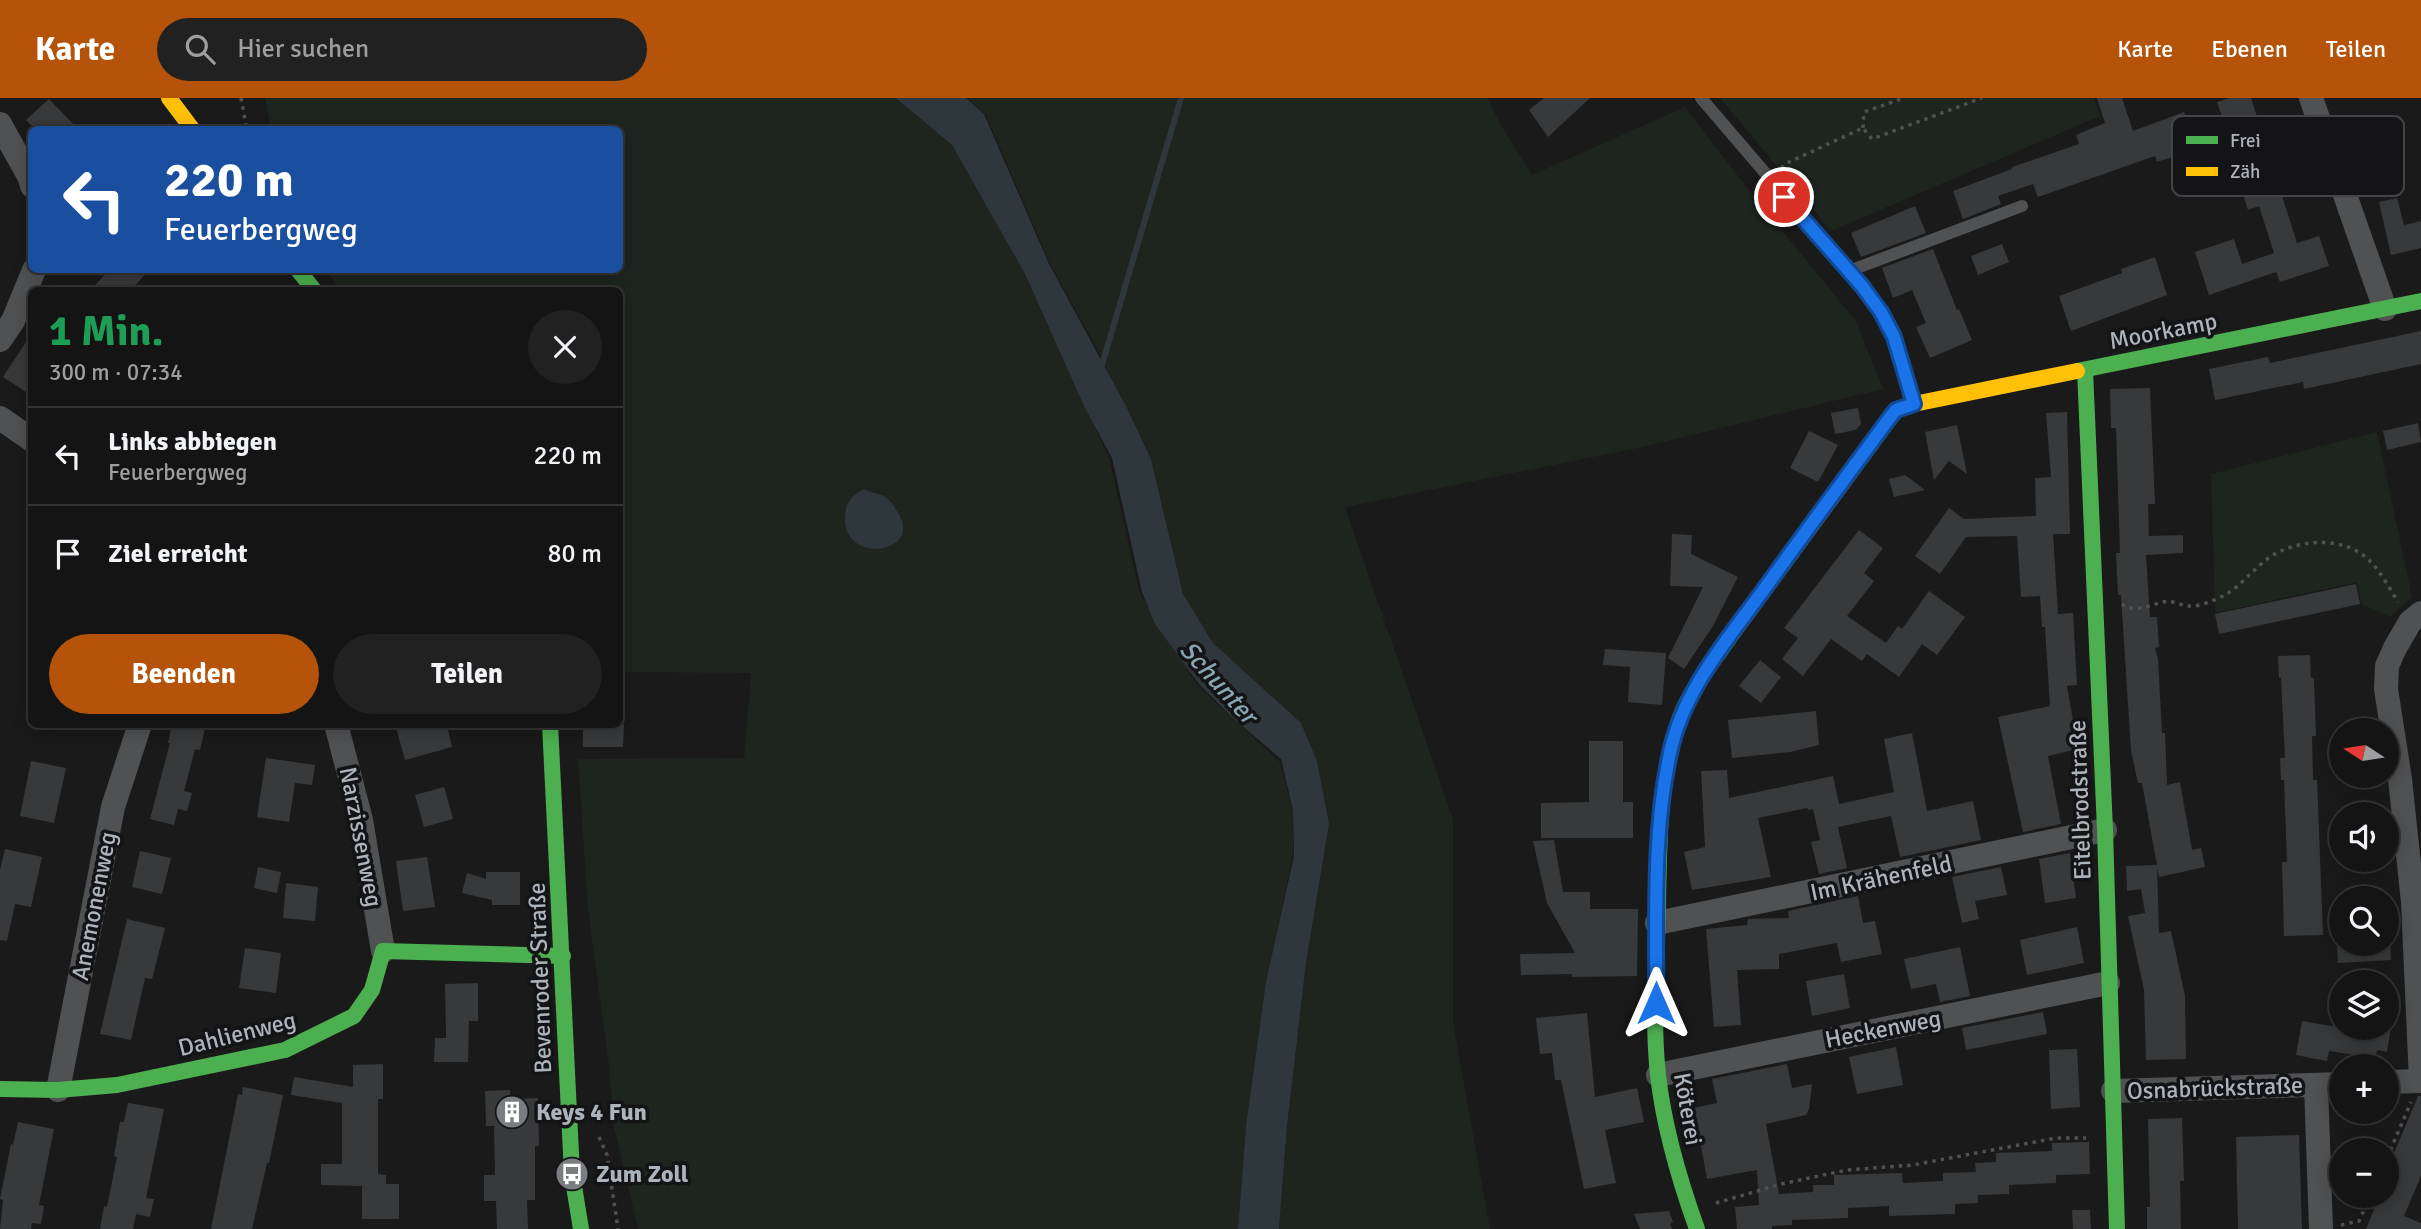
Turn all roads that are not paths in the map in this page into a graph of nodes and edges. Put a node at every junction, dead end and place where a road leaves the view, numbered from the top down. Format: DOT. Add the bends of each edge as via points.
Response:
graph roads {
  1 [pos="169,98"];
  2 [pos="1701,98"];
  3 [pos="2311,98"];
  4 [pos="2317,116"];
  5 [pos="0,124"];
  6 [pos="190,126"];
  7 [pos="28,174"];
  8 [pos="2345,196"];
  9 [pos="2022,206"];
  10 [pos="1849,271"];
  11 [pos="33,273"];
  12 [pos="2421,302"];
  13 [pos="2385,309"];
  14 [pos="0,341"];
  15 [pos="2085,370"];
  16 [pos="1914,404"];
  17 [pos="0,418"];
  18 [pos="28,437"];
  19 [pos="2416,617"];
  20 [pos="139,728"];
  21 [pos="337,728"];
  22 [pos="550,728"];
  23 [pos="2105,830"];
  24 [pos="1657,923"];
  25 [pos="383,951"];
  26 [pos="563,956"];
  27 [pos="2108,983"];
  28 [pos="1658,1075"];
  29 [pos="2421,1081"];
  30 [pos="2399,1082"];
  31 [pos="2329,1084"];
  32 [pos="2316,1085"];
  33 [pos="0,1089"];
  34 [pos="58,1090"];
  35 [pos="2113,1091"];
  36 [pos="2328,1228"];
  37 [pos="582,1229"];
  38 [pos="1698,1229"];
  39 [pos="2117,1229"];
  1 -- 6 [label="street"];
  2 -- 10 [label="lane"];
  3 -- 4 [label="street"];
  5 -- 7 [label="street"];
  8 -- 13 [label="street"];
  9 -- 10 [label="lane"];
  10 -- 16 [label="lane" via="1894,337"];
  11 -- 14 [label="street"];
  12 -- 13 [label="street, Moorkamp"];
  13 -- 15 [label="street, Moorkamp"];
  15 -- 16 [label="street, Moorkamp"];
  15 -- 23 [label="street, Eitelbrodstraße"];
  16 -- 24 [label="street, Köterei" via="1891,416 1740,622 1680,718 1670,752 1658,837"];
  17 -- 18 [label="street"];
  19 -- 29 [label="street" via="2387,667 2386,690 2413,902"];
  20 -- 34 [label="street, Anemonenweg" via="113,807"];
  21 -- 25 [label="street, Narzissenweg" via="361,820"];
  22 -- 26 [label="street, Bevenroder Straße"];
  23 -- 24 [label="street, Im Krähenfeld"];
  23 -- 27 [label="street, Eitelbrodstraße"];
  24 -- 28 [label="street, Köterei"];
  25 -- 26 [label="street"];
  25 -- 34 [label="street, Dahlienweg" via="372,990 354,1016 285,1050 117,1085"];
  26 -- 37 [label="street, Bevenroder Straße" via="572,1174"];
  27 -- 28 [label="street, Heckenweg"];
  27 -- 35 [label="street, Eitelbrodstraße"];
  28 -- 38 [label="street, Köterei" via="1674,1163"];
  29 -- 30 [label="street"];
  31 -- 32 [label="street, Osnabrückstraße"];
  32 -- 35 [label="street, Osnabrückstraße"];
  32 -- 36 [label="street, Osnabrückstraße"];
  33 -- 34 [label="street, Dahlienweg"];
  35 -- 39 [label="street, Eitelbrodstraße"];
}
